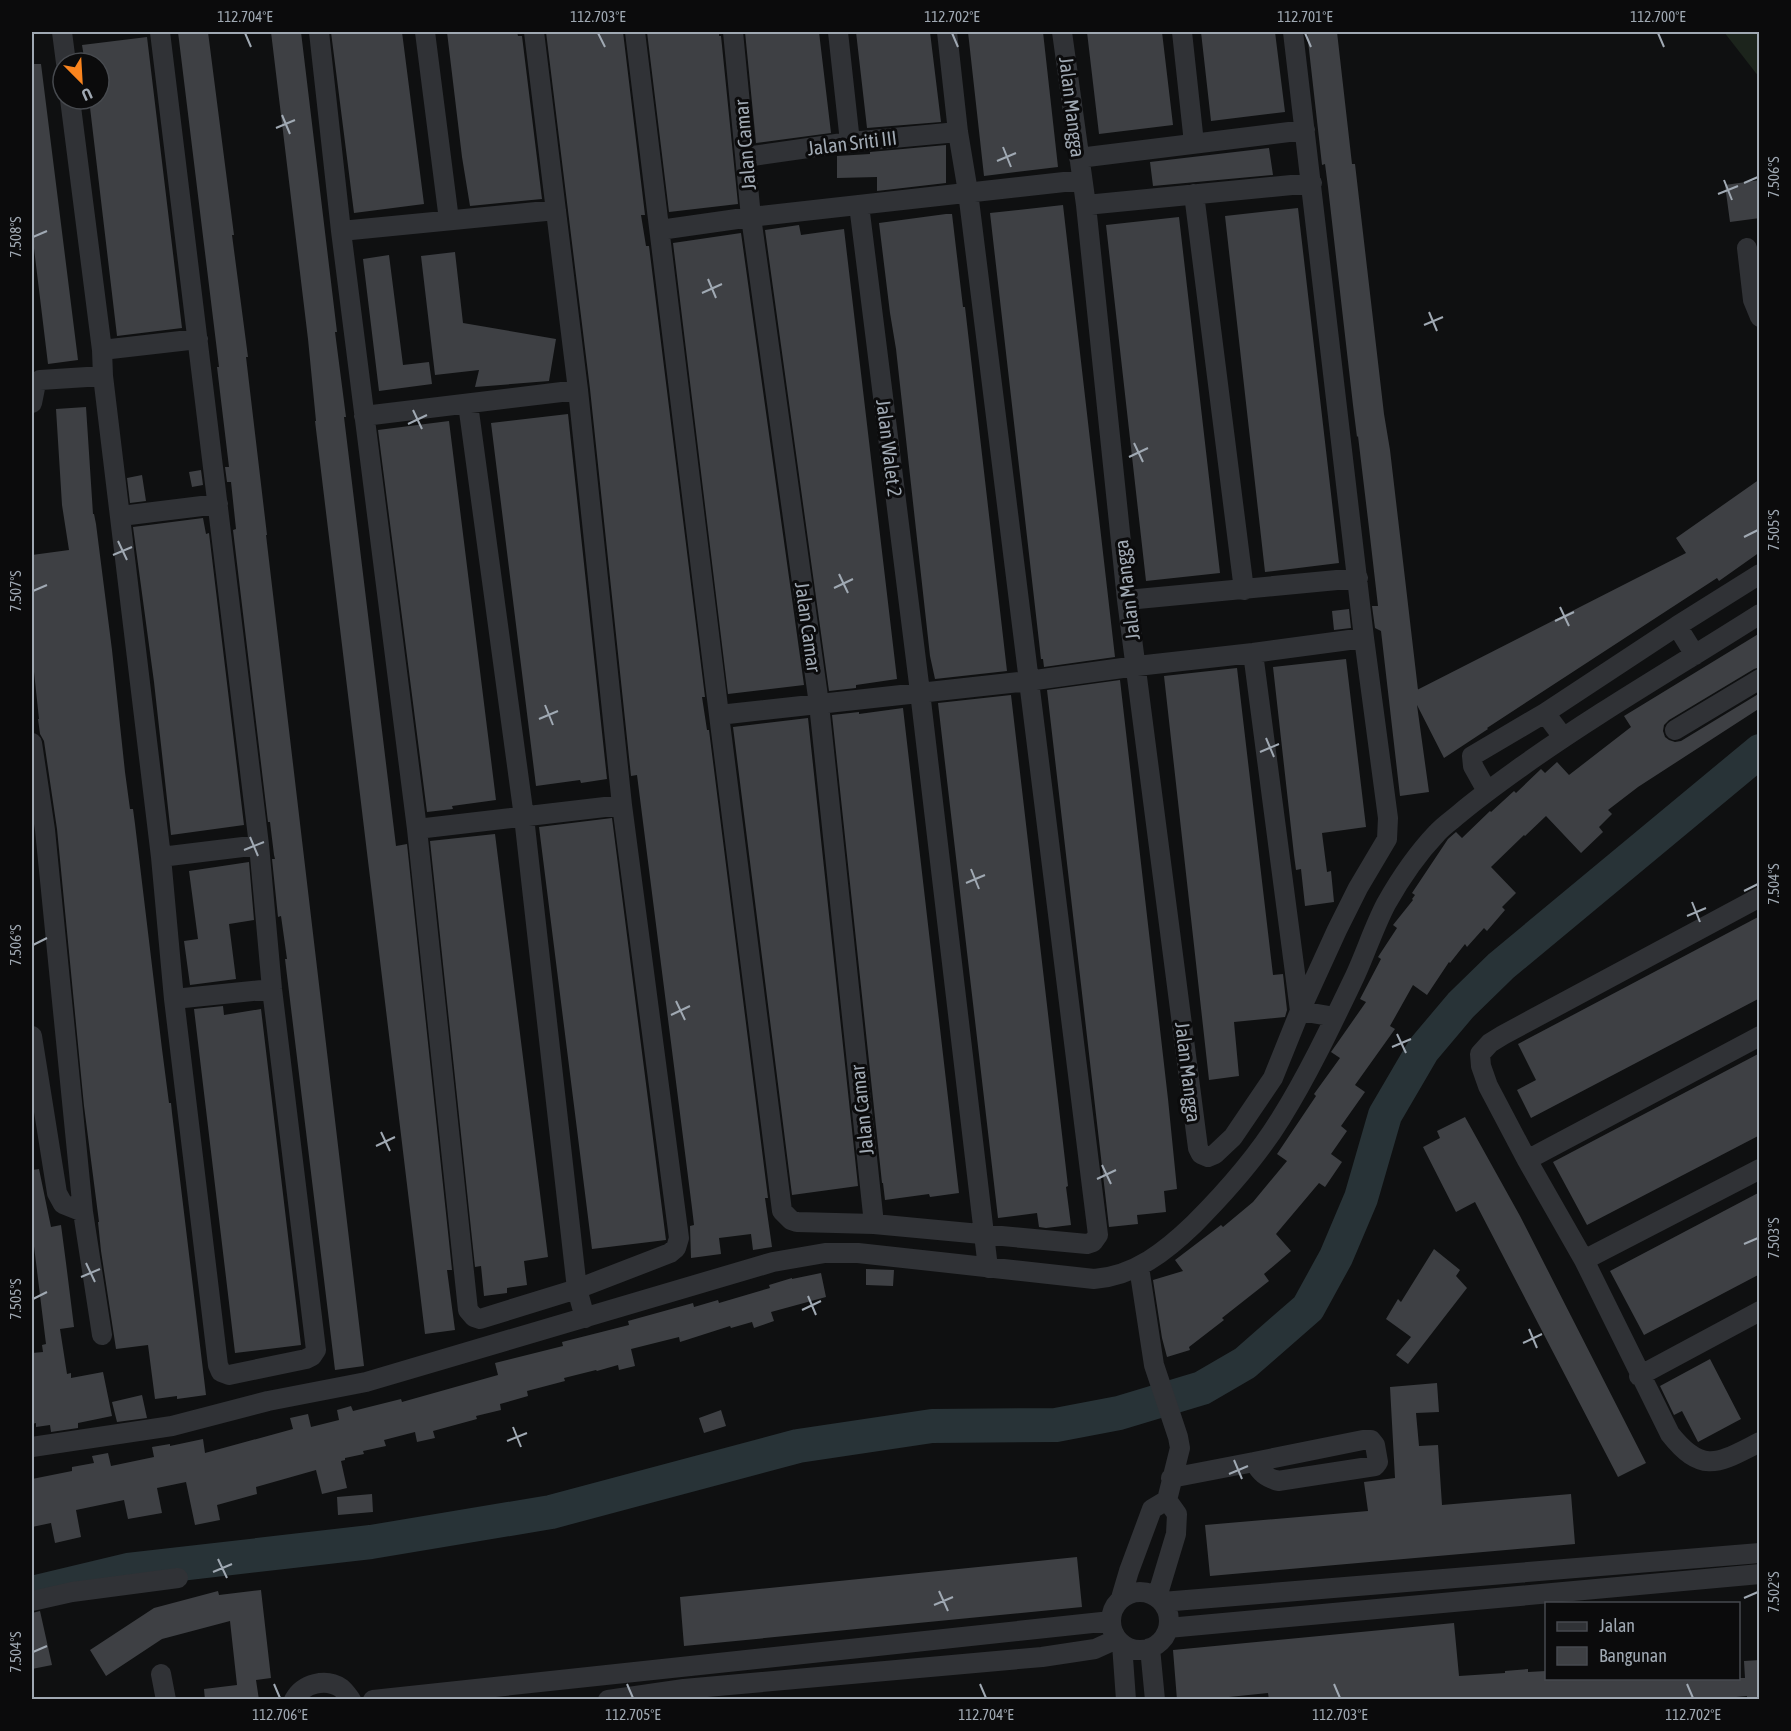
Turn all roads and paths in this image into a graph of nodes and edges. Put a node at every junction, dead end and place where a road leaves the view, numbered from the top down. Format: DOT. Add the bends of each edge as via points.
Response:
graph roads {
  1 [pos="62,32"];
  2 [pos="160,32"];
  3 [pos="319,32"];
  4 [pos="425,32"];
  5 [pos="534,32"];
  6 [pos="635,32"];
  7 [pos="733,32"];
  8 [pos="838,32"];
  9 [pos="947,32"];
  10 [pos="1062,32"];
  11 [pos="1182,32"];
  12 [pos="1293,32"];
  13 [pos="64,51"];
  14 [pos="72,111"];
  15 [pos="1305,130"];
  16 [pos="958,132"];
  17 [pos="850,142"];
  18 [pos="1194,143"];
  19 [pos="746,157"];
  20 [pos="1079,158"];
  21 [pos="1082,180"];
  22 [pos="1312,183"];
  23 [pos="968,192"];
  24 [pos="1194,194"];
  25 [pos="859,205"];
  26 [pos="1086,205"];
  27 [pos="556,210"];
  28 [pos="751,218"];
  29 [pos="449,220"];
  30 [pos="660,230"];
  31 [pos="341,231"];
  32 [pos="1747,248"];
  33 [pos="1760,317"];
  34 [pos="198,339"];
  35 [pos="102,350"];
  36 [pos="104,376"];
  37 [pos="578,390"];
  38 [pos="32,403"];
  39 [pos="468,404"];
  40 [pos="364,416"];
  41 [pos="218,504"];
  42 [pos="121,516"];
  43 [pos="1760,574"];
  44 [pos="1358,578"];
  45 [pos="1244,590"];
  46 [pos="1127,600"];
  47 [pos="1760,614"];
  48 [pos="1677,626"];
  49 [pos="1364,638"];
  50 [pos="1252,653"];
  51 [pos="1695,655"];
  52 [pos="1137,666"];
  53 [pos="1760,679"];
  54 [pos="1028,681"];
  55 [pos="920,692"];
  56 [pos="819,704"];
  57 [pos="1545,713"];
  58 [pos="719,715"];
  59 [pos="1675,730"];
  60 [pos="1563,737"];
  61 [pos="32,743"];
  62 [pos="1487,791"];
  63 [pos="622,805"];
  64 [pos="524,817"];
  65 [pos="417,830"];
  66 [pos="38,836"];
  67 [pos="259,845"];
  68 [pos="161,857"];
  69 [pos="1760,897"];
  70 [pos="272,989"];
  71 [pos="174,999"];
  72 [pos="1300,1011"];
  73 [pos="1335,1017"];
  74 [pos="32,1036"];
  75 [pos="1760,1036"];
  76 [pos="1527,1160"];
  77 [pos="1760,1169"];
  78 [pos="83,1212"];
  79 [pos="874,1224"];
  80 [pos="984,1235"];
  81 [pos="1584,1260"];
  82 [pos="1139,1267"];
  83 [pos="988,1268"];
  84 [pos="577,1289"];
  85 [pos="1760,1311"];
  86 [pos="585,1318"];
  87 [pos="102,1335"];
  88 [pos="265,1367"];
  89 [pos="1639,1376"];
  90 [pos="268,1401"];
  91 [pos="1760,1442"];
  92 [pos="32,1447"];
  93 [pos="1254,1462"];
  94 [pos="1171,1478"];
  95 [pos="1167,1500"];
  96 [pos="1760,1553"];
  97 [pos="1760,1574"];
  98 [pos="1492,1575"];
  99 [pos="178,1578"];
  100 [pos="1122,1598"];
  101 [pos="1160,1599"];
  102 [pos="1493,1599"];
  103 [pos="32,1602"];
  104 [pos="1168,1628"];
  105 [pos="1117,1635"];
  106 [pos="1150,1648"];
  107 [pos="702,1664"];
  108 [pos="679,1666"];
  109 [pos="161,1674"];
  110 [pos="500,1693"];
  111 [pos="684,1694"];
  112 [pos="707,1694"];
  113 [pos="166,1700"];
  114 [pos="294,1700"];
  115 [pos="351,1700"];
  116 [pos="373,1700"];
  117 [pos="608,1700"];
  118 [pos="1126,1700"];
  119 [pos="1155,1700"];
  1 -- 13 [label="street"];
  2 -- 34 [label="street"];
  3 -- 31 [label="street"];
  4 -- 29 [label="street"];
  5 -- 27 [label="street"];
  6 -- 30 [label="street"];
  7 -- 19 [label="street, Jalan Camar"];
  8 -- 17 [label="street"];
  9 -- 16 [label="street"];
  10 -- 20 [label="street, Jalan Mangga"];
  11 -- 18 [label="street"];
  12 -- 15 [label="street"];
  14 -- 35 [label="street"];
  15 -- 18 [label="street"];
  15 -- 22 [label="street"];
  16 -- 17 [label="street, Jalan Sriti III"];
  16 -- 23 [label="street"];
  17 -- 19 [label="street, Jalan Sriti III"];
  18 -- 20 [label="street"];
  19 -- 28 [label="street, Jalan Camar"];
  20 -- 21 [label="street, Jalan Mangga"];
  21 -- 23 [label="street"];
  21 -- 26 [label="street, Jalan Mangga"];
  22 -- 24 [label="street"];
  22 -- 44 [label="street"];
  23 -- 25 [label="street"];
  23 -- 54 [label="street"];
  24 -- 26 [label="street"];
  24 -- 45 [label="street"];
  25 -- 28 [label="street"];
  25 -- 55 [label="street, Jalan Walet 2"];
  26 -- 46 [label="street, Jalan Mangga"];
  27 -- 29 [label="street"];
  27 -- 37 [label="street"];
  28 -- 30 [label="street"];
  28 -- 56 [label="street, Jalan Camar"];
  29 -- 31 [label="street"];
  30 -- 58 [label="street"];
  31 -- 40 [label="street"];
  32 -- 33 [label="street" via="1753,300"];
  34 -- 35 [label="street"];
  34 -- 41 [label="street"];
  35 -- 36 [label="street"];
  36 -- 38 [label="street" via="40,380"];
  36 -- 42 [label="street"];
  37 -- 39 [label="street"];
  37 -- 63 [label="street"];
  39 -- 40 [label="street"];
  39 -- 64 [label="street"];
  40 -- 65 [label="street"];
  41 -- 42 [label="street"];
  41 -- 67 [label="street"];
  42 -- 68 [label="street"];
  43 -- 48 [label="street"];
  44 -- 45 [label="street"];
  44 -- 49 [label="street"];
  45 -- 46 [label="street"];
  46 -- 52 [label="street, Jalan Mangga"];
  47 -- 51 [label="street"];
  48 -- 51 [label="street"];
  48 -- 57 [label="street"];
  49 -- 50 [label="street"];
  49 -- 72 [label="street" via="1388,818 1387,838 1358,888"];
  50 -- 52 [label="street"];
  50 -- 72 [label="street"];
  51 -- 60 [label="street"];
  52 -- 54 [label="street"];
  52 -- 72 [label="street, Jalan Mangga" via="1201,1154 1215,1154 1233,1137 1273,1078"];
  53 -- 59 [label="street"];
  54 -- 55 [label="street"];
  54 -- 80 [label="street" via="1098,1235 1087,1244"];
  55 -- 56 [label="street"];
  55 -- 80 [label="street, Jalan Walet 2"];
  56 -- 58 [label="street"];
  56 -- 79 [label="street, Jalan Camar"];
  57 -- 60 [label="street"];
  57 -- 62 [label="street" via="1472,756"];
  58 -- 79 [label="street" via="782,1211 797,1222"];
  60 -- 62 [label="street"];
  61 -- 66 [label="street"];
  62 -- 73 [label="street" via="1437,832 1407,871 1386,905"];
  63 -- 64 [label="street"];
  63 -- 84 [label="street" via="679,1244 670,1253"];
  64 -- 65 [label="street"];
  64 -- 84 [label="street"];
  65 -- 84 [label="street" via="468,1310 480,1319"];
  66 -- 78 [label="street"];
  67 -- 68 [label="street"];
  67 -- 70 [label="street"];
  68 -- 71 [label="street"];
  69 -- 76 [label="street" via="1503,1035 1480,1054 1483,1074"];
  70 -- 71 [label="street"];
  70 -- 88 [label="street" via="316,1350 306,1359"];
  71 -- 88 [label="street" via="218,1365 229,1376"];
  72 -- 73 [label="street"];
  73 -- 82 [label="street" via="1280,1120 1248,1165 1185,1232"];
  74 -- 78 [label="street" via="57,1193 63,1204"];
  75 -- 76 [label="street"];
  76 -- 81 [label="street"];
  77 -- 81 [label="street"];
  78 -- 87 [label="street"];
  79 -- 80 [label="street"];
  80 -- 83 [label="street, Jalan Walet 2"];
  81 -- 89 [label="street"];
  82 -- 83 [label="street" via="1094,1279"];
  82 -- 94 [label="street" via="1154,1365 1180,1448"];
  83 -- 86 [label="street" via="858,1253 825,1253 773,1262"];
  84 -- 86 [label="street"];
  85 -- 89 [label="street"];
  86 -- 90 [label="street" via="366,1382"];
  88 -- 90 [label="street"];
  89 -- 91 [label="street" via="1670,1434 1695,1457 1706,1462 1723,1461"];
  90 -- 92 [label="street" via="172,1426"];
  93 -- 93 [label="street" via="1363,1440 1374,1443 1378,1462 1375,1466 1278,1481 1262,1474"];
  93 -- 94 [label="street"];
  94 -- 95 [label="street"];
  95 -- 100 [label="street" via="1152,1509"];
  95 -- 101 [label="street" via="1177,1514 1176,1534"];
  96 -- 98 [label="street"];
  97 -- 102 [label="street"];
  98 -- 101 [label="street"];
  98 -- 102 [label="street"];
  99 -- 103 [label="street" via="72,1592"];
  100 -- 101 [label="street" via="1133,1592 1146,1592"];
  100 -- 105 [label="street" via="1116,1605"];
  101 -- 104 [label="street" via="1169,1614"];
  102 -- 104 [label="street"];
  104 -- 106 [label="street" via="1162,1641"];
  105 -- 106 [label="street" via="1130,1648"];
  105 -- 107 [label="street"];
  105 -- 112 [label="street" via="1095,1649 1042,1658"];
  105 -- 118 [label="street"];
  106 -- 119 [label="street"];
  107 -- 108 [label="street"];
  107 -- 112 [label="street"];
  108 -- 110 [label="street"];
  108 -- 111 [label="street"];
  109 -- 113 [label="street"];
  110 -- 116 [label="street"];
  111 -- 112 [label="street"];
  111 -- 117 [label="street"];
  114 -- 115 [label="street" via="311,1684 327,1683 342,1689"];
}
